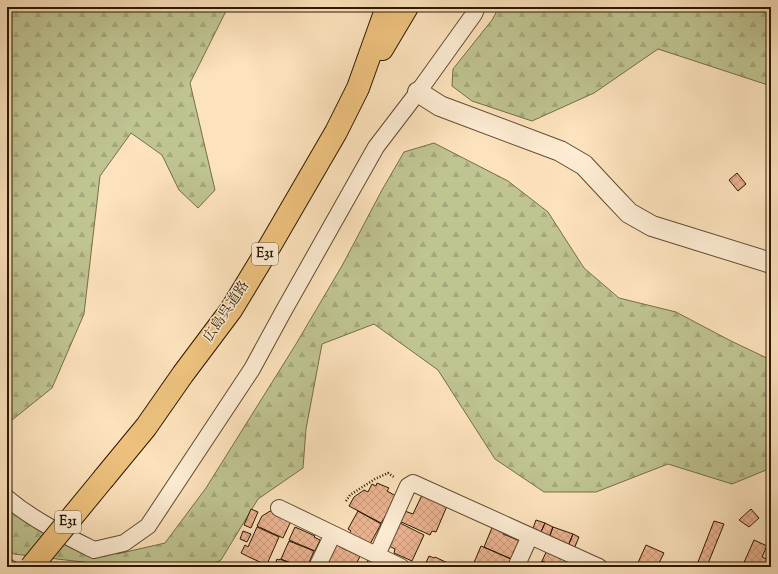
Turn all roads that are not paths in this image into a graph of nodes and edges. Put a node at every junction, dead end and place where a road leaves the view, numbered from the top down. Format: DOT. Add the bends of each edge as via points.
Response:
graph roads {
  1 [pos="375,7"];
  2 [pos="387,7"];
  3 [pos="407,7"];
  4 [pos="477,7"];
  5 [pos="358,88"];
  6 [pos="418,92"];
  7 [pos="336,132"];
  8 [pos="771,263"];
  9 [pos="7,498"];
  10 [pos="279,508"];
  11 [pos="333,534"];
  12 [pos="530,536"];
  13 [pos="377,555"];
  14 [pos="7,562"];
  15 [pos="15,567"];
  16 [pos="31,567"];
  17 [pos="317,567"];
  18 [pos="401,567"];
  19 [pos="516,567"];
  20 [pos="599,567"];
  1 -- 7 [label="highway"];
  2 -- 5 [label="highway, 広島呉道路 / E31"];
  3 -- 5 [label="highway"];
  4 -- 6 [label="street"];
  5 -- 7 [label="highway, 広島呉道路 / E31"];
  6 -- 8 [label="street" via="440,106 560,151 584,165 629,213 652,226"];
  6 -- 9 [label="street" via="376,147 252,369 148,526 124,543 94,550 50,528"];
  7 -- 16 [label="highway, 広島呉道路 / E31, bridge" via="231,310 146,426"];
  10 -- 11 [label="street"];
  11 -- 13 [label="street"];
  11 -- 17 [label="street"];
  12 -- 13 [label="street" via="413,484 408,486"];
  12 -- 19 [label="street"];
  12 -- 20 [label="street"];
  13 -- 18 [label="street"];
  14 -- 15 [label="lane"];
}
